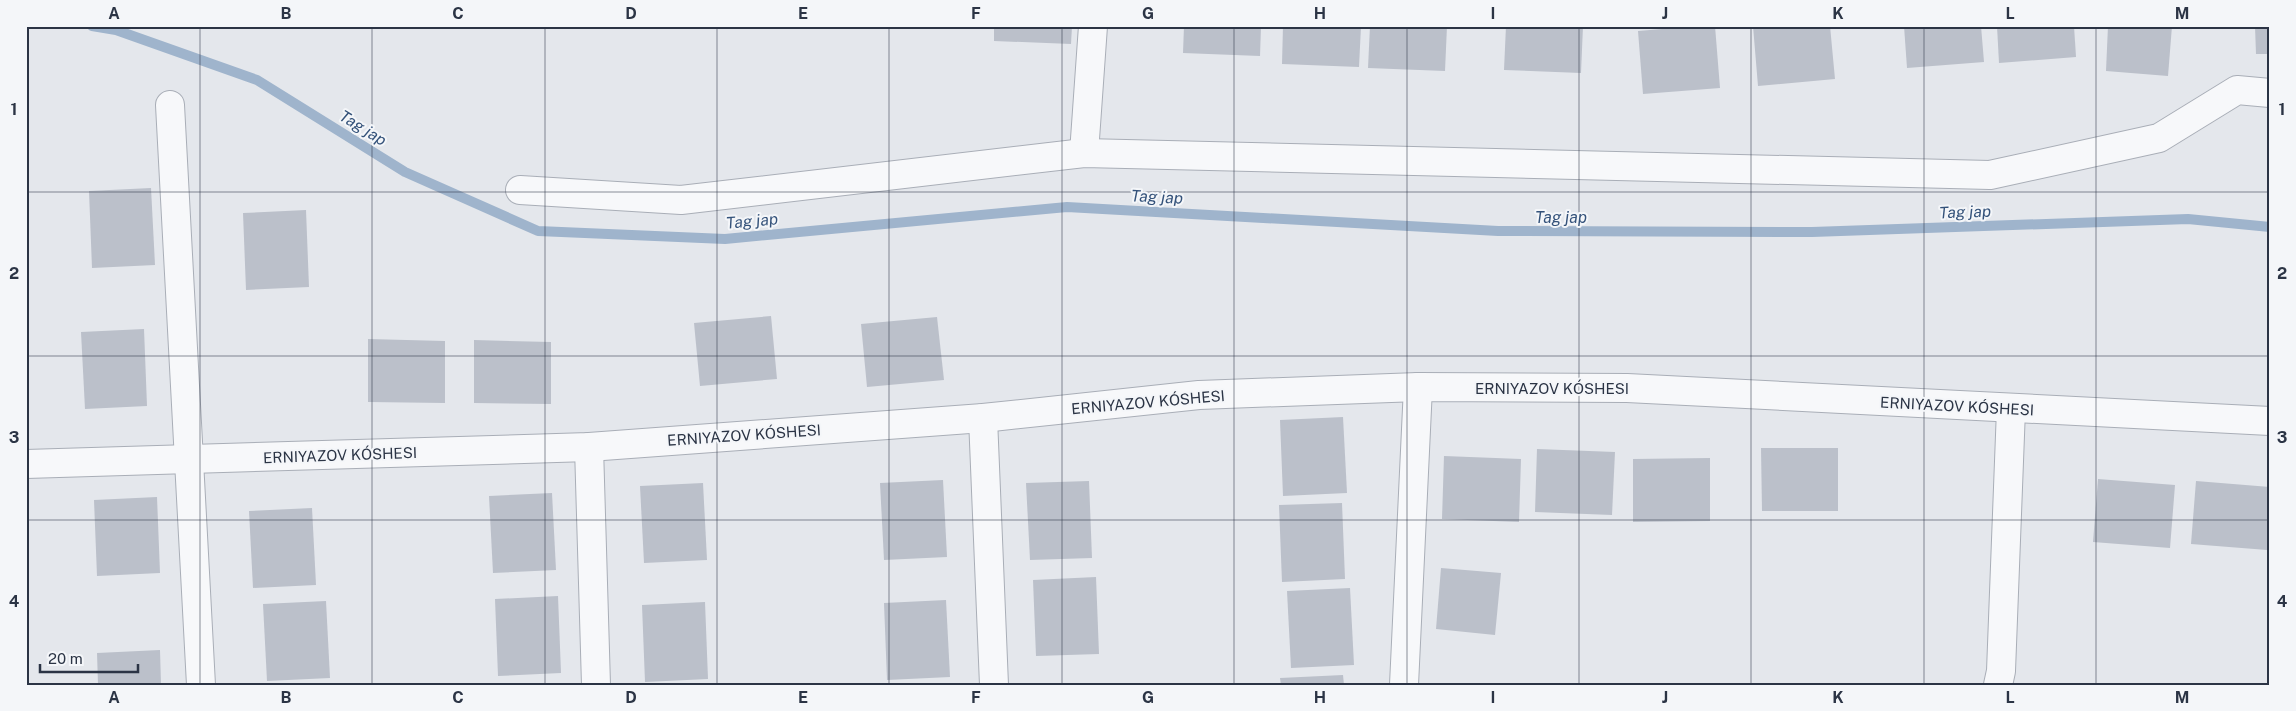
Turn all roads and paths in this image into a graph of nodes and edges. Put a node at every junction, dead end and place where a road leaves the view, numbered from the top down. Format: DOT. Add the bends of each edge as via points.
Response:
graph roads {
  1 [pos="1093,26"];
  2 [pos="2270,93"];
  3 [pos="170,104"];
  4 [pos="1084,153"];
  5 [pos="520,190"];
  6 [pos="1418,387"];
  7 [pos="2011,409"];
  8 [pos="983,418"];
  9 [pos="2270,421"];
  10 [pos="589,447"];
  11 [pos="188,460"];
  12 [pos="26,464"];
  13 [pos="201,685"];
  14 [pos="596,685"];
  15 [pos="994,685"];
  16 [pos="1404,685"];
  17 [pos="1998,685"];
  1 -- 4 [label="street"];
  2 -- 4 [label="street" via="2237,90 2159,138 1990,174"];
  3 -- 11 [label="street"];
  4 -- 5 [label="street" via="681,200"];
  6 -- 7 [label="street, ERNIYAZOV KÓSHESI" via="1627,388"];
  6 -- 8 [label="street, ERNIYAZOV KÓSHESI" via="1199,395"];
  6 -- 16 [label="street"];
  7 -- 9 [label="street, ERNIYAZOV KÓSHESI"];
  7 -- 17 [label="street"];
  8 -- 10 [label="street, ERNIYAZOV KÓSHESI"];
  8 -- 15 [label="street"];
  10 -- 11 [label="street, ERNIYAZOV KÓSHESI"];
  10 -- 14 [label="street"];
  11 -- 12 [label="street, ERNIYAZOV KÓSHESI"];
  11 -- 13 [label="street"];
}
